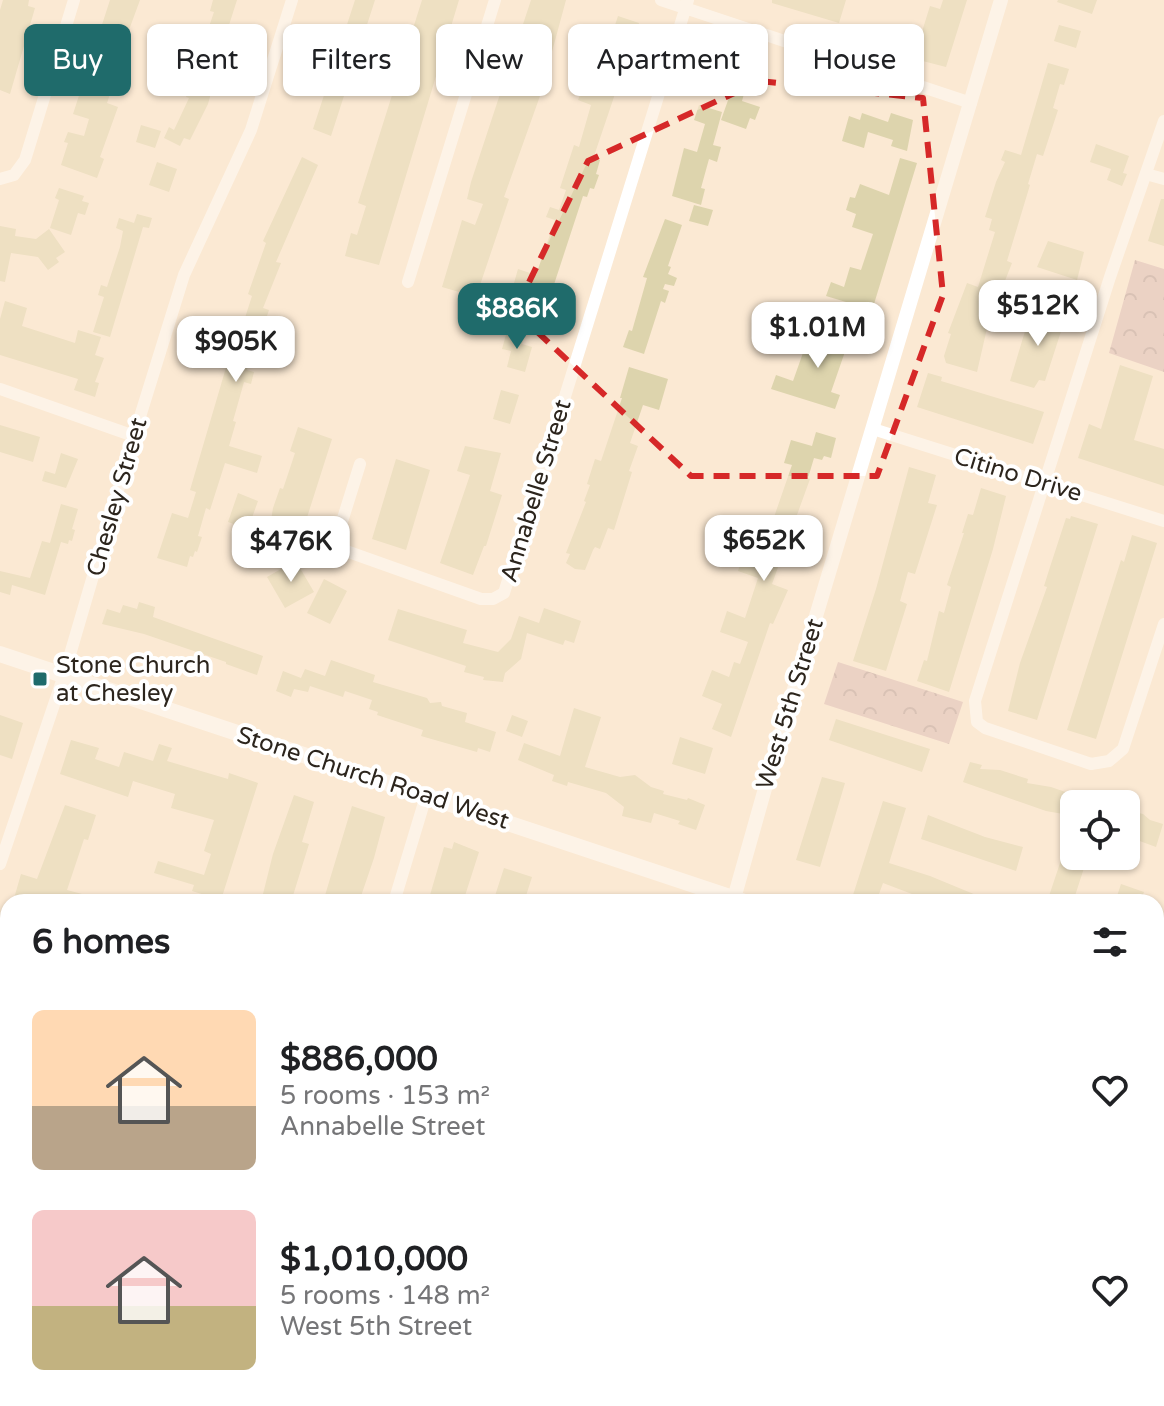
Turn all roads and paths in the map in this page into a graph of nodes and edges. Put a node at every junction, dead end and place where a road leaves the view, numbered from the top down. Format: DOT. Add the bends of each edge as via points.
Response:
graph roads {
  1 [pos="74,0"];
  2 [pos="292,0"];
  3 [pos="495,0"];
  4 [pos="661,0"];
  5 [pos="1001,0"];
  6 [pos="686,4"];
  7 [pos="971,103"];
  8 [pos="1164,121"];
  9 [pos="1146,174"];
  10 [pos="0,179"];
  11 [pos="1164,179"];
  12 [pos="408,282"];
  13 [pos="0,389"];
  14 [pos="873,429"];
  15 [pos="134,436"];
  16 [pos="360,464"];
  17 [pos="1046,483"];
  18 [pos="1164,521"];
  19 [pos="1164,624"];
  20 [pos="0,654"];
  21 [pos="64,675"];
  22 [pos="426,796"];
  23 [pos="0,864"];
  24 [pos="396,894"];
  25 [pos="716,894"];
  26 [pos="739,894"];
  1 -- 10 [label="street" via="25,160 14,175"];
  2 -- 15 [label="street, Chesley Street" via="251,130 184,275"];
  3 -- 12 [label="street"];
  4 -- 6 [label="street"];
  5 -- 7 [label="street, West 5th Street"];
  6 -- 7 [label="street"];
  6 -- 16 [label="street, Annabelle Street" via="504,593 481,599 346,551 340,528"];
  7 -- 14 [label="street, West 5th Street"];
  8 -- 9 [label="street"];
  9 -- 11 [label="street"];
  9 -- 17 [label="street"];
  13 -- 15 [label="street"];
  14 -- 17 [label="street, Citino Drive"];
  14 -- 26 [label="street, West 5th Street"];
  15 -- 21 [label="street, Chesley Street"];
  17 -- 18 [label="street, Citino Drive"];
  17 -- 19 [label="street" via="975,701 977,722 1091,764 1109,761 1123,749"];
  20 -- 21 [label="main road, Stone Church Road West"];
  21 -- 22 [label="main road, Stone Church Road West"];
  21 -- 23 [label="street, Chesley Street"];
  22 -- 24 [label="street"];
  22 -- 25 [label="main road, Stone Church Road West"];
}
